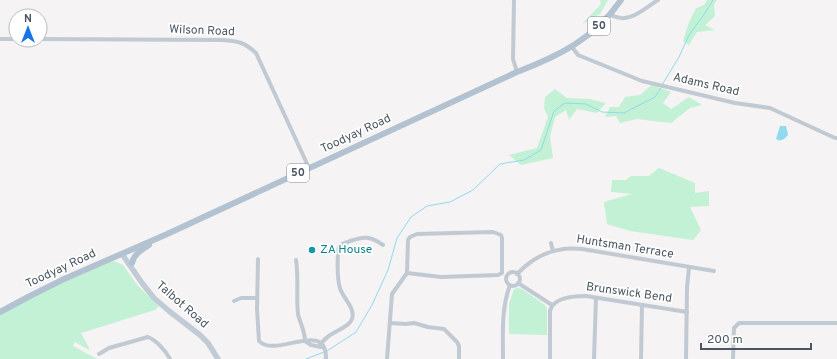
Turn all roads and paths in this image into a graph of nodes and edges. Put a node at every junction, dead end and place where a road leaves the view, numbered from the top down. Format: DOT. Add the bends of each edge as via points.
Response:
graph roads {
  1 [pos="514,0"];
  2 [pos="621,0"];
  3 [pos="658,0"];
  4 [pos="611,15"];
  5 [pos="48,39"];
  6 [pos="572,47"];
  7 [pos="516,72"];
  8 [pos="837,138"];
  9 [pos="309,168"];
  10 [pos="165,235"];
  11 [pos="551,243"];
  12 [pos="383,245"];
  13 [pos="553,250"];
  14 [pos="124,253"];
  15 [pos="258,260"];
  16 [pos="296,260"];
  17 [pos="132,265"];
  18 [pos="689,267"];
  19 [pos="714,271"];
  20 [pos="407,273"];
  21 [pos="517,274"];
  22 [pos="518,282"];
  23 [pos="510,285"];
  24 [pos="257,298"];
  25 [pos="596,298"];
  26 [pos="234,301"];
  27 [pos="552,305"];
  28 [pos="642,305"];
  29 [pos="0,312"];
  30 [pos="687,312"];
  31 [pos="390,323"];
  32 [pos="837,323"];
  33 [pos="305,341"];
  34 [pos="321,346"];
  35 [pos="99,354"];
  36 [pos="326,357"];
  37 [pos="170,359"];
  38 [pos="218,359"];
  39 [pos="387,359"];
  40 [pos="459,359"];
  41 [pos="503,359"];
  42 [pos="550,359"];
  43 [pos="594,359"];
  44 [pos="640,359"];
  45 [pos="686,359"];
  46 [pos="733,359"];
  1 -- 7 [label="street" via="513,59"];
  2 -- 4 [label="main road, Toodyay Road / 50"];
  3 -- 4 [label="street" via="628,19"];
  4 -- 6 [label="main road, Toodyay Road / 50"];
  5 -- 9 [label="street, Wilson Road" via="222,40 247,44 256,52"];
  6 -- 7 [label="main road, Toodyay Road / 50"];
  6 -- 8 [label="street, Adams Road" via="578,55 642,81 770,108"];
  7 -- 9 [label="main road, Toodyay Road / 50"];
  9 -- 10 [label="main road, Toodyay Road / 50"];
  10 -- 14 [label="main road, Toodyay Road / 50"];
  10 -- 17 [label="main road" via="139,252"];
  11 -- 13 [label="street"];
  12 -- 34 [label="street" via="364,237 339,247 339,284 353,316 349,323 326,337"];
  13 -- 18 [label="street, Huntsman Terrace" via="582,249"];
  13 -- 21 [label="street, Huntsman Terrace" via="538,256"];
  14 -- 17 [label="main road, Talbot Road"];
  14 -- 29 [label="main road, Toodyay Road / 50"];
  15 -- 24 [label="street"];
  16 -- 33 [label="street" via="298,311"];
  17 -- 38 [label="main road, Talbot Road" via="154,298 200,335"];
  18 -- 19 [label="street, Huntsman Terrace"];
  18 -- 30 [label="street"];
  20 -- 20 [label="street" via="441,276 498,275 502,272 501,235 493,232 413,235 408,240"];
  20 -- 31 [label="street" via="392,294"];
  21 -- 22 [label="street"];
  21 -- 23 [label="street" via="512,272 507,275 506,281"];
  22 -- 23 [label="street"];
  22 -- 27 [label="street"];
  23 -- 41 [label="street" via="503,309"];
  24 -- 26 [label="street" via="241,298"];
  24 -- 33 [label="street" via="258,338 261,343 275,348"];
  25 -- 27 [label="street, Brunswick Bend" via="576,296 556,301"];
  25 -- 28 [label="street, Brunswick Bend"];
  25 -- 43 [label="street"];
  27 -- 42 [label="street"];
  28 -- 30 [label="street, Brunswick Bend"];
  28 -- 44 [label="street"];
  30 -- 45 [label="street"];
  31 -- 39 [label="street"];
  31 -- 40 [label="street" via="414,323 444,330 457,342"];
  32 -- 46 [label="street" via="738,323 734,328"];
  33 -- 34 [label="street" via="313,340"];
  34 -- 36 [label="street"];
  35 -- 37 [label="street" via="109,348 148,337"];
}
